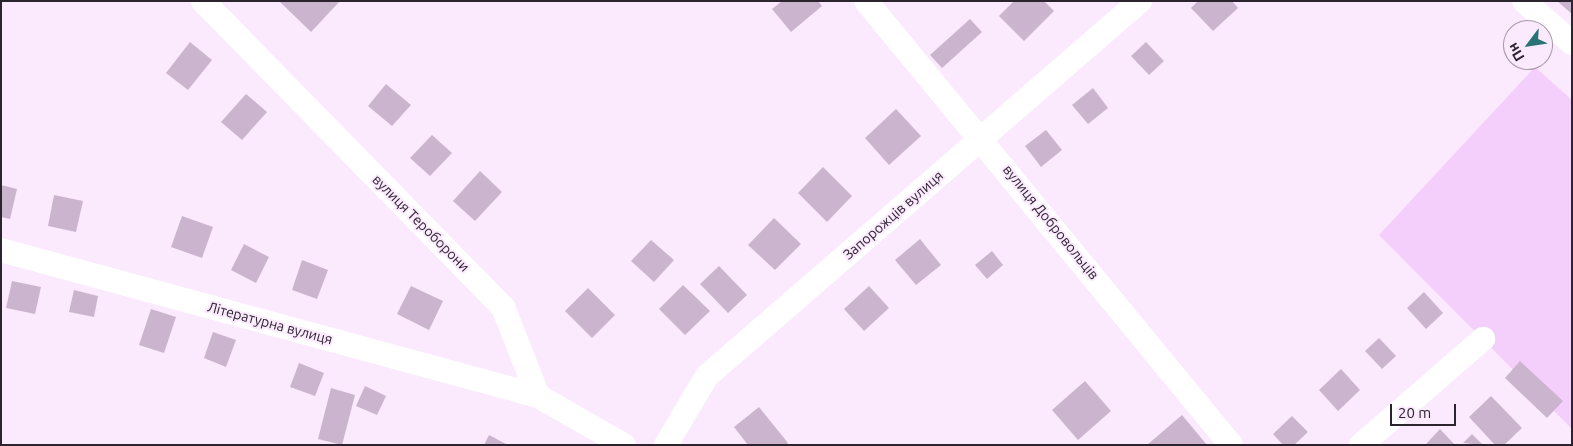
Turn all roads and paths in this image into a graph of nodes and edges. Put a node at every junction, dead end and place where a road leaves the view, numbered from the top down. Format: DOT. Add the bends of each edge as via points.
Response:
graph roads {
  1 [pos="203,1"];
  2 [pos="866,1"];
  3 [pos="1140,1"];
  4 [pos="1524,1"];
  5 [pos="1572,43"];
  6 [pos="982,137"];
  7 [pos="1,250"];
  8 [pos="1483,338"];
  9 [pos="538,396"];
  10 [pos="624,445"];
  11 [pos="666,445"];
  12 [pos="1232,445"];
  13 [pos="1361,445"];
  1 -- 9 [label="street, вулиця Тероборони" via="503,307"];
  2 -- 6 [label="street, вулиця Добровольців"];
  3 -- 6 [label="street, Запорожців вулиця"];
  4 -- 5 [label="street"];
  6 -- 11 [label="street, Запорожців вулиця" via="707,376"];
  6 -- 12 [label="street, вулиця Добровольців"];
  7 -- 9 [label="street, Літературна вулиця"];
  8 -- 13 [label="street"];
  9 -- 10 [label="street"];
}
